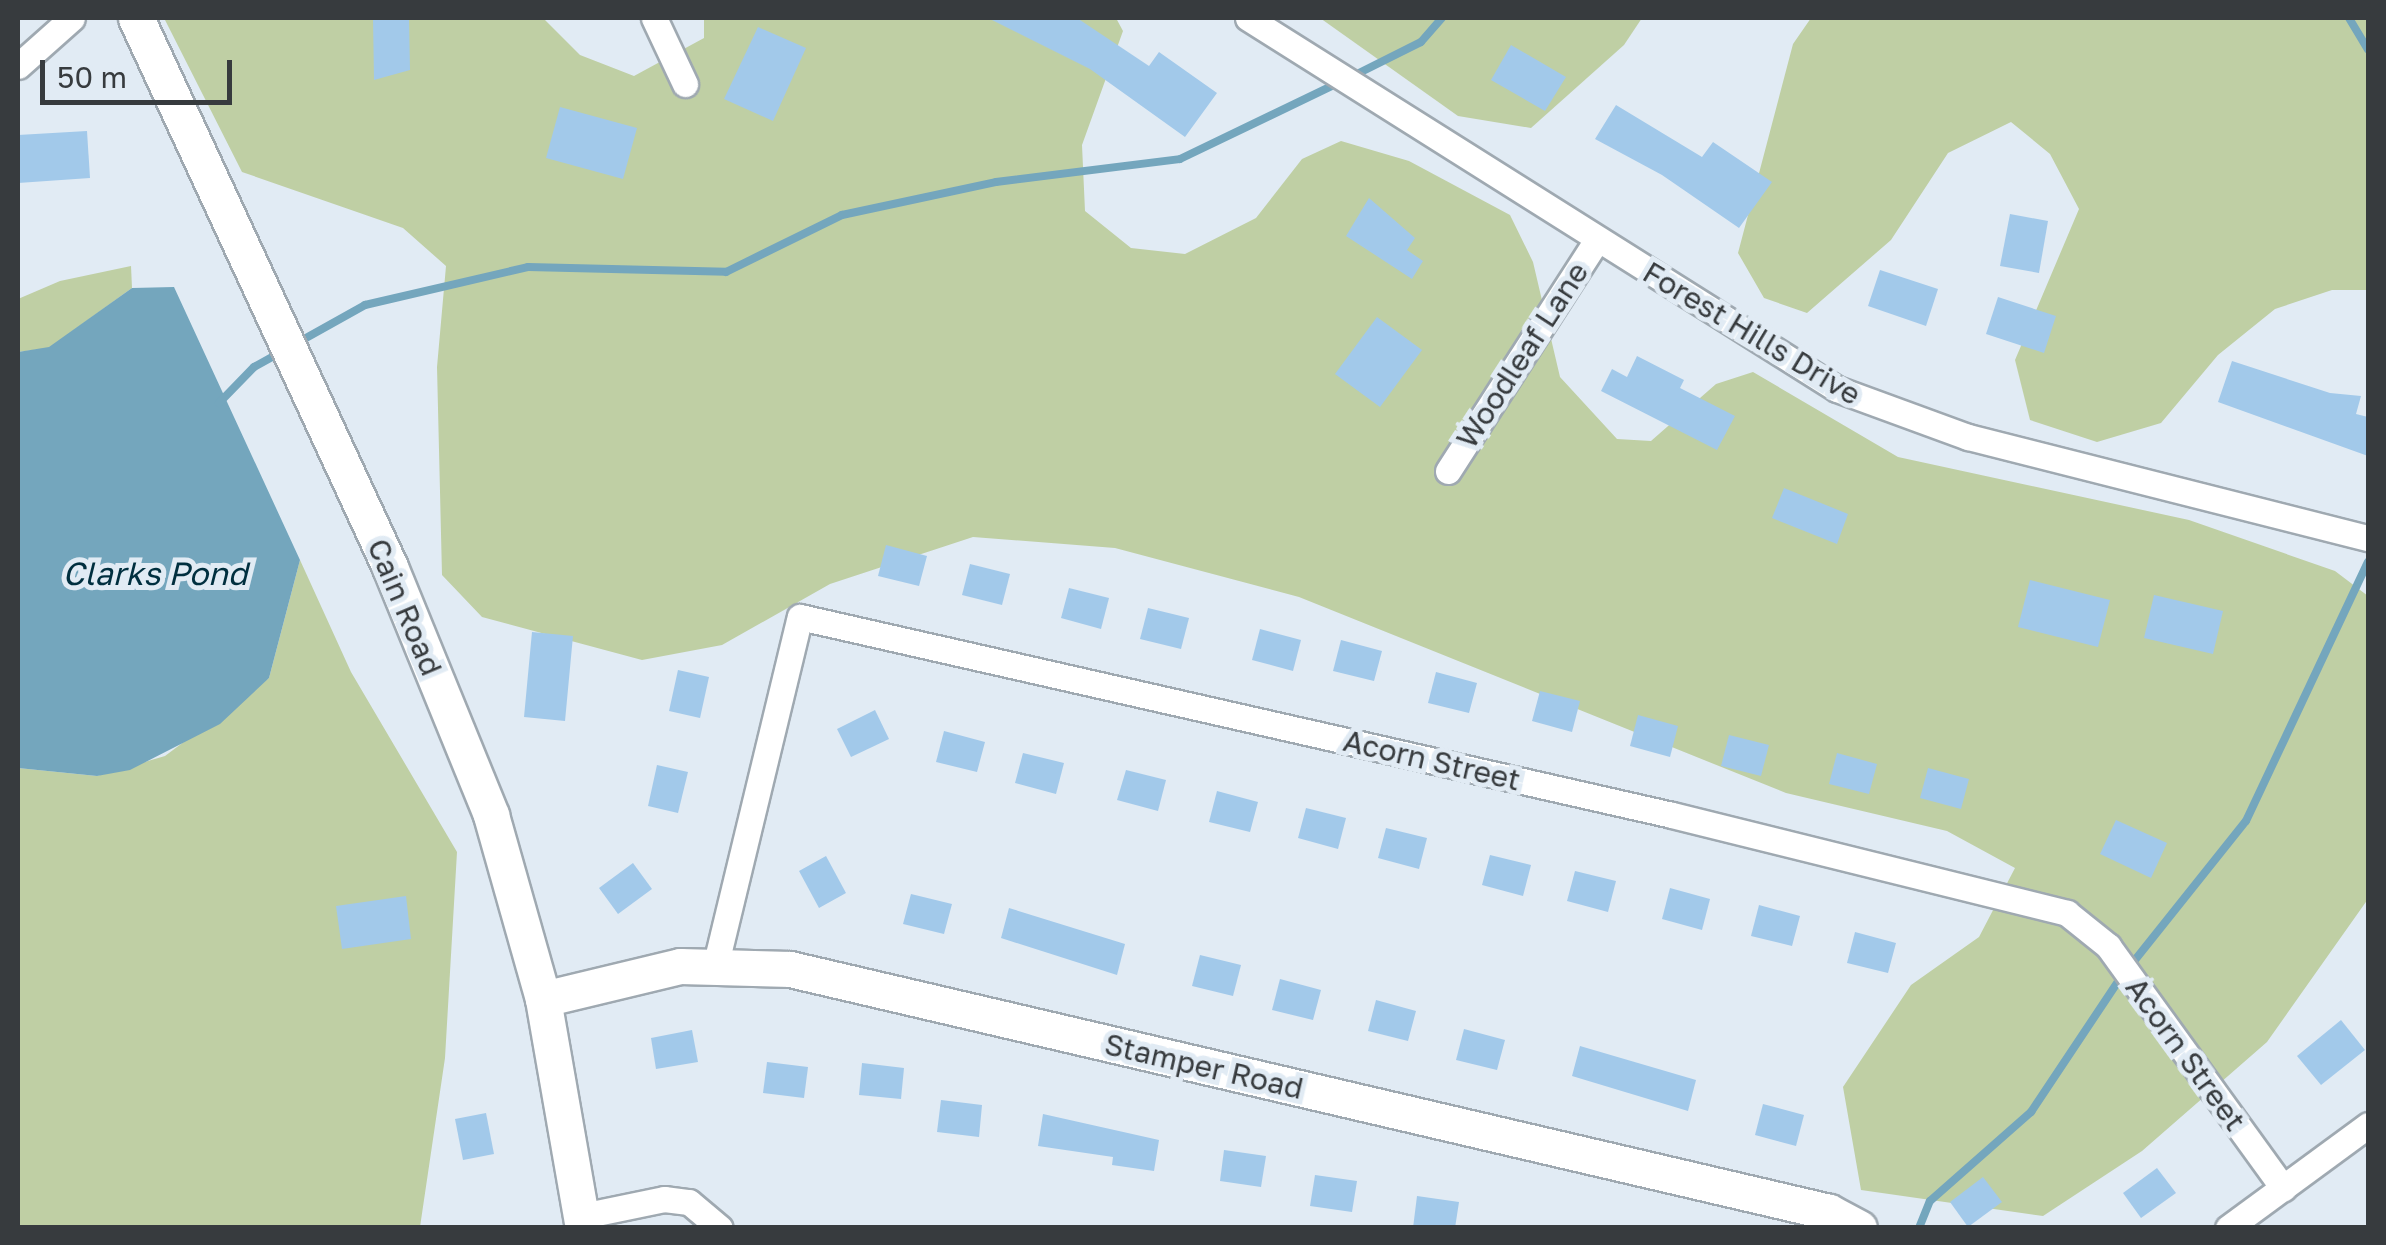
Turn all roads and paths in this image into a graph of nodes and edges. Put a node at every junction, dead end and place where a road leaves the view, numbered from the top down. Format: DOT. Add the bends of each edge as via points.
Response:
graph roads {
  1 [pos="72,18"];
  2 [pos="136,18"];
  3 [pos="654,18"];
  4 [pos="1248,18"];
  5 [pos="18,66"];
  6 [pos="685,84"];
  7 [pos="1597,240"];
  8 [pos="1448,471"];
  9 [pos="2368,538"];
  10 [pos="716,963"];
  11 [pos="543,999"];
  12 [pos="2368,1125"];
  13 [pos="2283,1188"];
  14 [pos="583,1222"];
  15 [pos="720,1228"];
  16 [pos="1860,1228"];
  17 [pos="2228,1228"];
  1 -- 5 [label="street"];
  2 -- 11 [label="street, Cain Road" via="390,567 491,815"];
  3 -- 6 [label="street"];
  4 -- 7 [label="street, Forest Hills Drive"];
  7 -- 8 [label="street, Woodleaf Lane"];
  7 -- 9 [label="street, Forest Hills Drive" via="1806,372 1885,410 1968,438"];
  10 -- 11 [label="street, Stamper Road"];
  10 -- 13 [label="street, Acorn Street" via="800,617 1691,819 2067,913 2108,946"];
  10 -- 16 [label="street, Stamper Road" via="790,969 1829,1212"];
  11 -- 14 [label="street, Cain Road"];
  12 -- 13 [label="street"];
  13 -- 17 [label="street"];
  14 -- 15 [label="street" via="664,1199 689,1202"];
}
